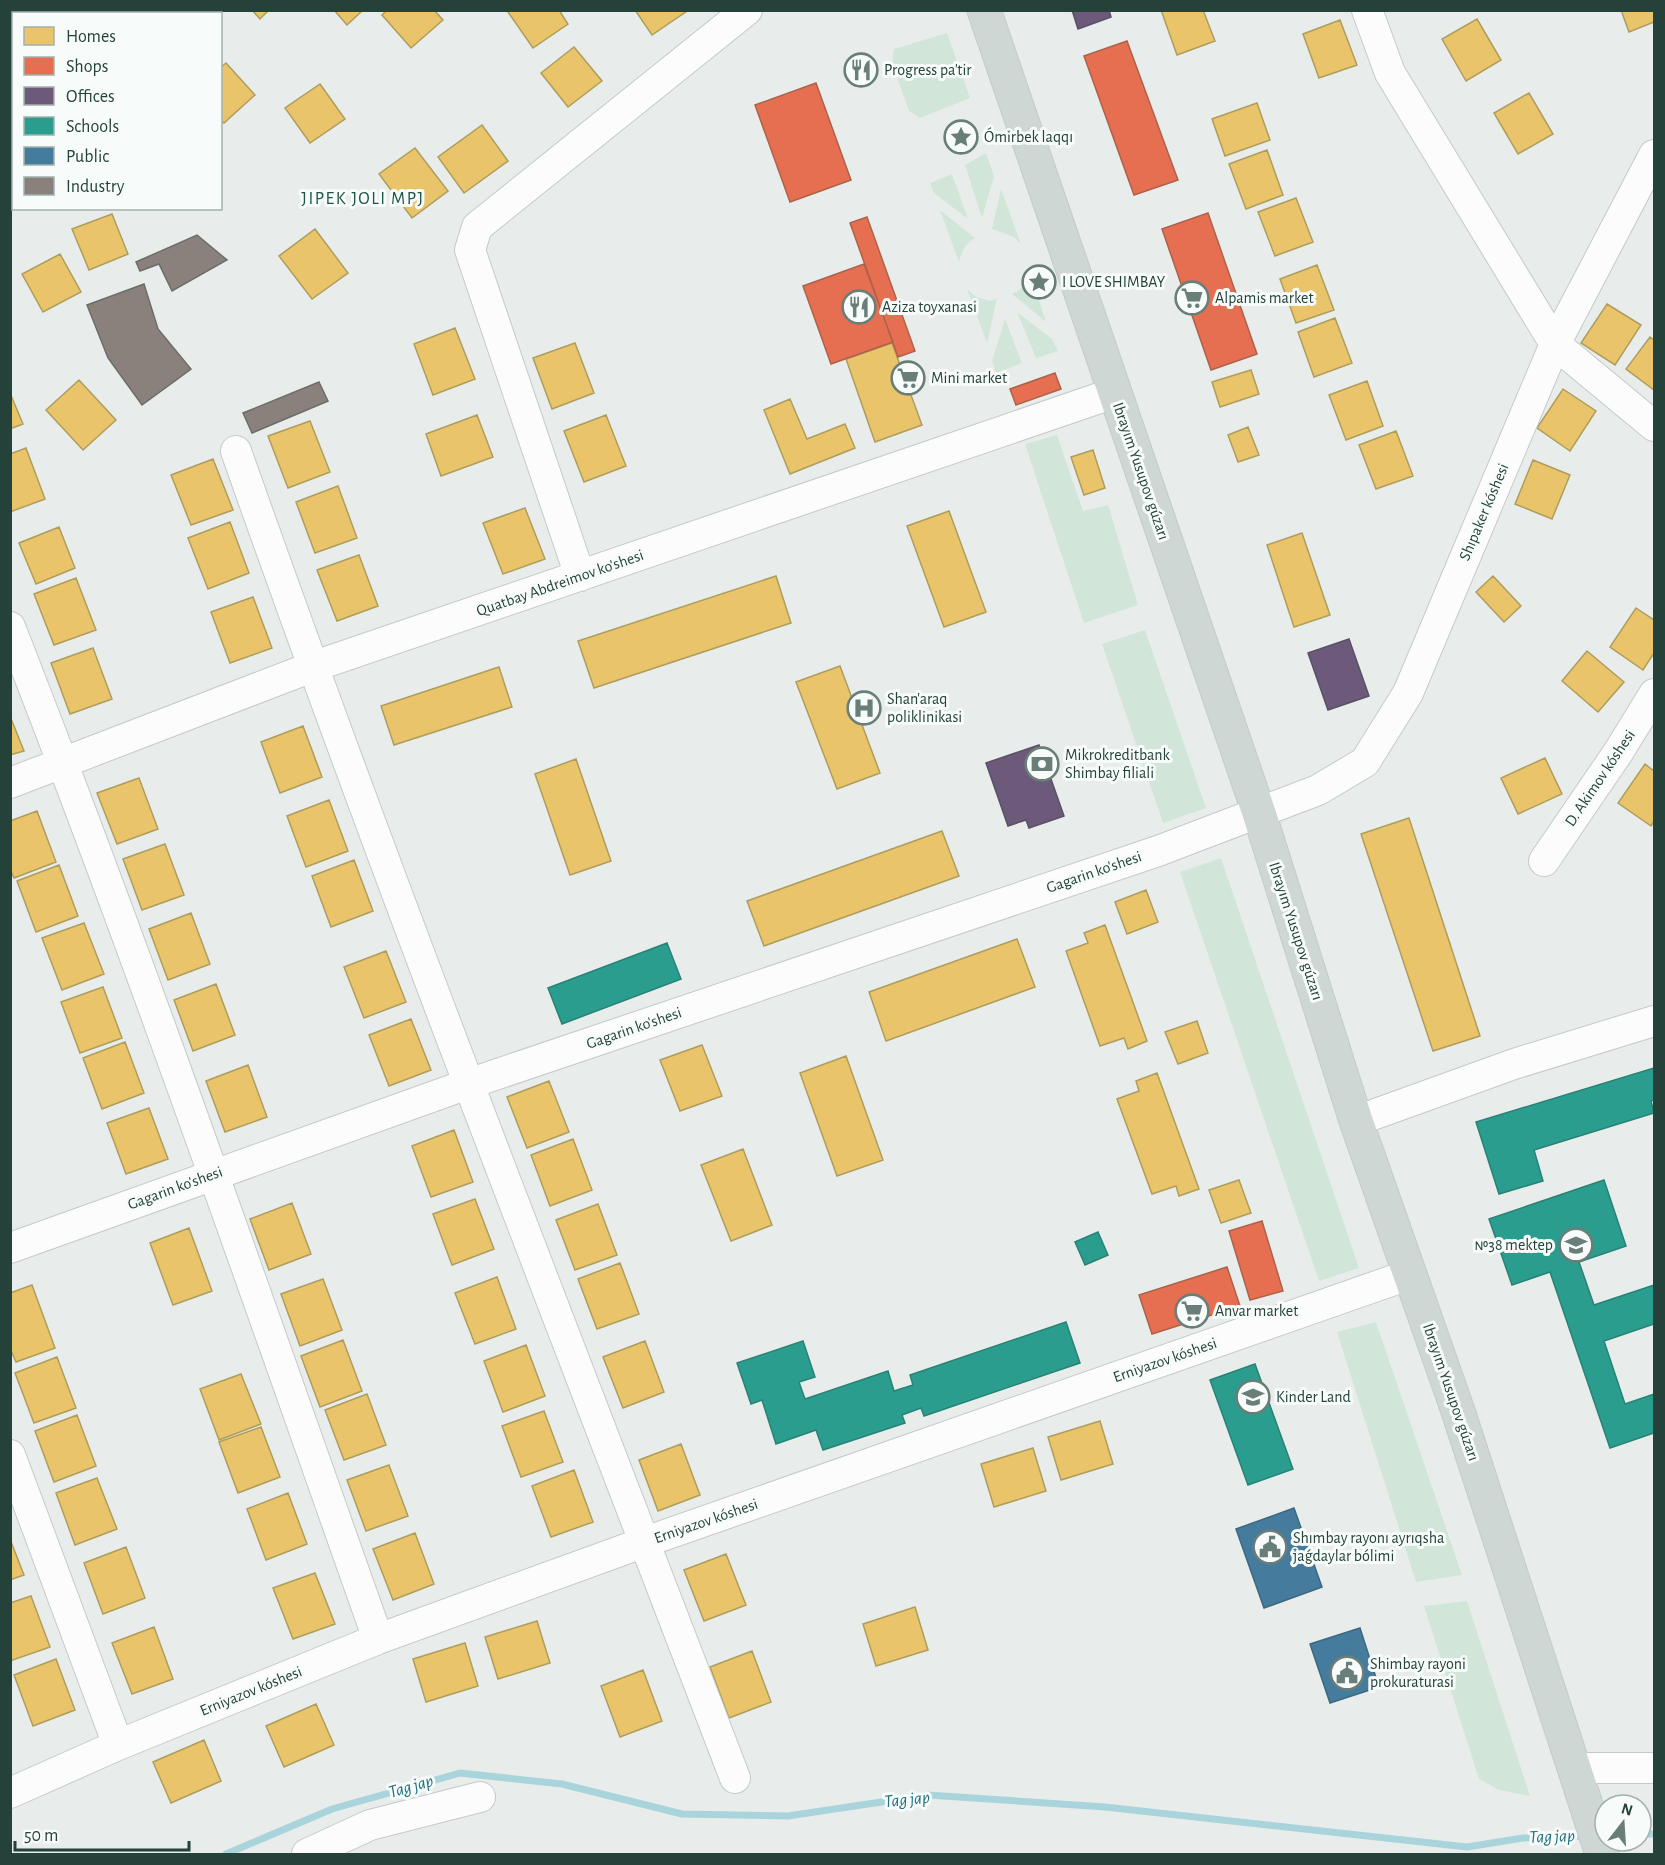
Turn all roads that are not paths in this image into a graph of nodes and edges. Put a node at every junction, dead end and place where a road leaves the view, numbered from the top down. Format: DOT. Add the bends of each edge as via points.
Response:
graph roads {
  1 [pos="747,10"];
  2 [pos="984,10"];
  3 [pos="1367,10"];
  4 [pos="1654,155"];
  5 [pos="1555,344"];
  6 [pos="1114,393"];
  7 [pos="1654,426"];
  8 [pos="236,451"];
  9 [pos="580,576"];
  10 [pos="10,627"];
  11 [pos="312,667"];
  12 [pos="1654,694"];
  13 [pos="63,763"];
  14 [pos="10,783"];
  15 [pos="1259,813"];
  16 [pos="1544,861"];
  17 [pos="1654,1021"];
  18 [pos="468,1084"];
  19 [pos="1356,1121"];
  20 [pos="213,1174"];
  21 [pos="10,1248"];
  22 [pos="1411,1274"];
  23 [pos="10,1455"];
  24 [pos="645,1542"];
  25 [pos="378,1639"];
  26 [pos="118,1745"];
  27 [pos="1576,1768"];
  28 [pos="1654,1768"];
  29 [pos="735,1778"];
  30 [pos="10,1793"];
  31 [pos="480,1797"];
  32 [pos="307,1854"];
  33 [pos="1602,1854"];
  1 -- 9 [label="street" via="477,227 470,250"];
  2 -- 6 [label="main road, Ibrayım Yusupov gúzarı"];
  3 -- 5 [label="street" via="1390,73"];
  4 -- 5 [label="street, Shıpaker kóshesi"];
  5 -- 7 [label="street"];
  5 -- 15 [label="street, Shıpaker kóshesi" via="1408,693 1365,762 1318,790"];
  6 -- 9 [label="street, Quatbay Abdreimov ko'shesi"];
  6 -- 15 [label="main road, Ibrayım Yusupov gúzarı"];
  8 -- 11 [label="street"];
  9 -- 11 [label="street, Quatbay Abdreimov ko'shesi"];
  10 -- 13 [label="street"];
  11 -- 13 [label="street, Quatbay Abdreimov ko'shesi"];
  11 -- 18 [label="street"];
  12 -- 16 [label="street, D. Akimov kóshesi"];
  13 -- 14 [label="street, Quatbay Abdreimov ko'shesi"];
  13 -- 20 [label="street"];
  15 -- 18 [label="street, Gagarin ko'shesi" via="1158,851"];
  15 -- 19 [label="main road, Ibrayım Yusupov gúzarı"];
  17 -- 19 [label="street" via="1514,1064"];
  18 -- 20 [label="street, Gagarin ko'shesi"];
  18 -- 24 [label="street"];
  19 -- 22 [label="main road, Ibrayım Yusupov gúzarı"];
  20 -- 21 [label="street, Gagarin ko'shesi"];
  20 -- 25 [label="street"];
  22 -- 24 [label="street, Erniyazov kóshesi"];
  22 -- 27 [label="main road, Ibrayım Yusupov gúzarı"];
  23 -- 26 [label="street"];
  24 -- 25 [label="street, Erniyazov kóshesi"];
  24 -- 29 [label="street"];
  25 -- 26 [label="street, Erniyazov kóshesi"];
  26 -- 30 [label="street, Erniyazov kóshesi"];
  27 -- 28 [label="street"];
  27 -- 33 [label="main road, Ibrayım Yusupov gúzarı"];
  31 -- 32 [label="street" via="370,1825"];
}
